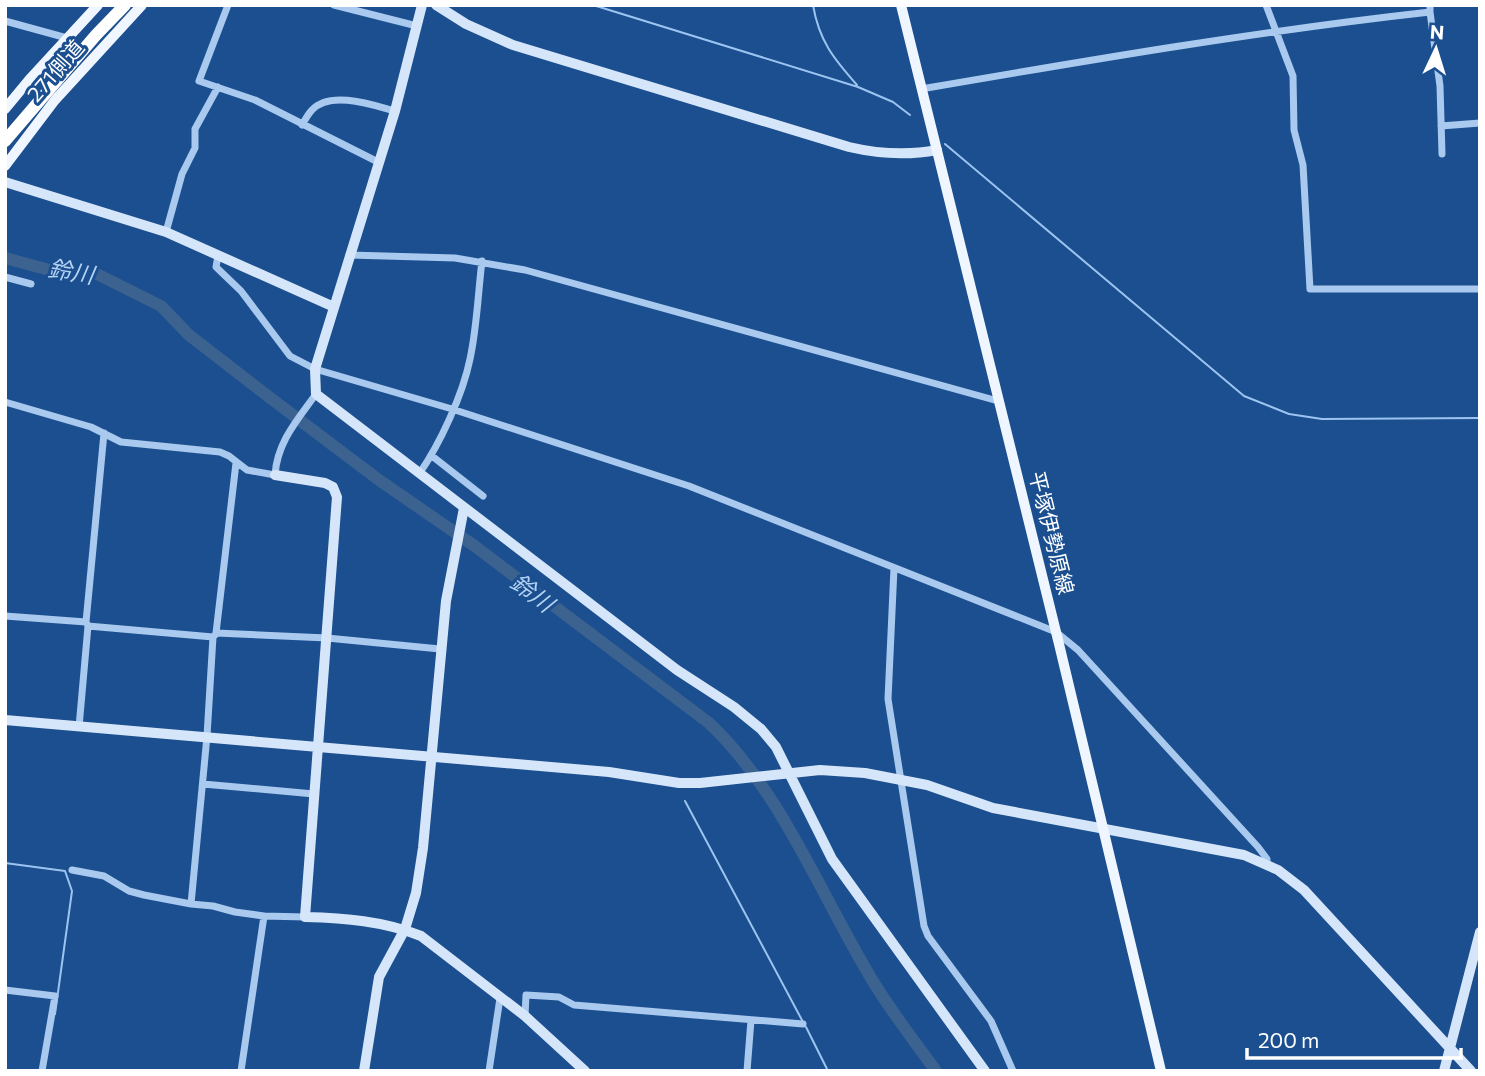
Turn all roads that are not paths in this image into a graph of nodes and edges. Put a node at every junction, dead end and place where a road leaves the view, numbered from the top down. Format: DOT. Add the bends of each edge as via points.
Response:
graph roads {
  1 [pos="98,5"];
  2 [pos="114,5"];
  3 [pos="125,5"];
  4 [pos="142,5"];
  5 [pos="228,5"];
  6 [pos="334,5"];
  7 [pos="422,5"];
  8 [pos="436,5"];
  9 [pos="901,5"];
  10 [pos="1266,5"];
  11 [pos="1430,9"];
  12 [pos="5,21"];
  13 [pos="417,26"];
  14 [pos="1276,31"];
  15 [pos="66,38"];
  16 [pos="218,87"];
  17 [pos="920,89"];
  18 [pos="5,109"];
  19 [pos="394,111"];
  20 [pos="1480,122"];
  21 [pos="302,125"];
  22 [pos="1441,126"];
  23 [pos="5,129"];
  24 [pos="5,141"];
  25 [pos="937,150"];
  26 [pos="1442,154"];
  27 [pos="378,162"];
  28 [pos="5,166"];
  29 [pos="5,182"];
  30 [pos="166,232"];
  31 [pos="349,255"];
  32 [pos="218,256"];
  33 [pos="482,261"];
  34 [pos="5,277"];
  35 [pos="31,284"];
  36 [pos="1480,289"];
  37 [pos="334,307"];
  38 [pos="315,369"];
  39 [pos="316,394"];
  40 [pos="998,401"];
  41 [pos="5,402"];
  42 [pos="453,409"];
  43 [pos="104,433"];
  44 [pos="432,456"];
  45 [pos="236,463"];
  46 [pos="419,474"];
  47 [pos="275,475"];
  48 [pos="483,496"];
  49 [pos="464,511"];
  50 [pos="894,568"];
  51 [pos="5,616"];
  52 [pos="87,624"];
  53 [pos="1056,632"];
  54 [pos="215,635"];
  55 [pos="327,638"];
  56 [pos="440,649"];
  57 [pos="5,720"];
  58 [pos="79,727"];
  59 [pos="207,736"];
  60 [pos="318,746"];
  61 [pos="432,756"];
  62 [pos="784,774"];
  63 [pos="900,778"];
  64 [pos="202,784"];
  65 [pos="314,794"];
  66 [pos="1102,827"];
  67 [pos="1267,864"];
  68 [pos="72,870"];
  69 [pos="191,904"];
  70 [pos="264,916"];
  71 [pos="304,917"];
  72 [pos="405,929"];
  73 [pos="1480,932"];
  74 [pos="5,990"];
  75 [pos="500,998"];
  76 [pos="525,1016"];
  77 [pos="751,1020"];
  78 [pos="803,1024"];
  79 [pos="1449,1049"];
  80 [pos="42,1071"];
  81 [pos="241,1071"];
  82 [pos="364,1071"];
  83 [pos="489,1071"];
  84 [pos="585,1071"];
  85 [pos="747,1071"];
  86 [pos="985,1071"];
  87 [pos="1013,1071"];
  88 [pos="1161,1071"];
  89 [pos="1444,1071"];
  90 [pos="1471,1071"];
  1 -- 15 [label="main road"];
  2 -- 23 [label="highway"];
  3 -- 24 [label="highway"];
  4 -- 28 [label="main road, 271側道" via="55,100"];
  5 -- 16 [label="street" via="199,81"];
  6 -- 13 [label="street"];
  7 -- 13 [label="street"];
  8 -- 25 [label="street" via="513,45 849,147 890,154"];
  9 -- 17 [label="main road, 平塚伊勢原線"];
  10 -- 14 [label="street"];
  11 -- 14 [label="street"];
  11 -- 22 [label="street"];
  12 -- 15 [label="street"];
  13 -- 19 [label="street"];
  14 -- 17 [label="street"];
  14 -- 36 [label="street" via="1293,76 1310,289"];
  15 -- 18 [label="main road"];
  16 -- 21 [label="street"];
  16 -- 30 [label="street" via="195,129 195,148 182,174"];
  17 -- 25 [label="main road, 平塚伊勢原線"];
  19 -- 21 [label="street" via="340,99 313,108"];
  19 -- 27 [label="street"];
  20 -- 22 [label="street"];
  21 -- 27 [label="street"];
  22 -- 26 [label="street"];
  25 -- 40 [label="main road, 平塚伊勢原線"];
  27 -- 31 [label="street"];
  29 -- 30 [label="street"];
  30 -- 32 [label="street"];
  31 -- 33 [label="street"];
  31 -- 37 [label="street"];
  32 -- 37 [label="street"];
  32 -- 38 [label="street" via="216,267 242,291 290,356"];
  33 -- 40 [label="street"];
  33 -- 42 [label="street" via="470,360"];
  34 -- 35 [label="street"];
  37 -- 38 [label="street"];
  38 -- 39 [label="street"];
  38 -- 42 [label="street"];
  39 -- 46 [label="street"];
  39 -- 47 [label="street" via="284,439"];
  40 -- 53 [label="main road, 平塚伊勢原線"];
  41 -- 43 [label="street"];
  42 -- 44 [label="street"];
  42 -- 50 [label="street" via="689,486"];
  43 -- 45 [label="street" via="121,442 220,452"];
  43 -- 52 [label="street"];
  44 -- 46 [label="street"];
  44 -- 48 [label="street"];
  45 -- 47 [label="street"];
  45 -- 54 [label="street"];
  46 -- 49 [label="street"];
  47 -- 55 [label="street" via="325,482 337,497"];
  49 -- 56 [label="street"];
  49 -- 62 [label="street" via="677,670 747,716 776,747"];
  50 -- 53 [label="street"];
  50 -- 63 [label="street" via="888,699"];
  51 -- 52 [label="street"];
  52 -- 54 [label="street"];
  52 -- 58 [label="street"];
  53 -- 66 [label="main road, 平塚伊勢原線"];
  53 -- 67 [label="street" via="1078,650 1258,847"];
  54 -- 55 [label="street"];
  54 -- 59 [label="street"];
  55 -- 56 [label="street"];
  55 -- 60 [label="street"];
  56 -- 61 [label="street"];
  57 -- 58 [label="street"];
  58 -- 59 [label="street"];
  59 -- 60 [label="street"];
  59 -- 64 [label="street"];
  60 -- 61 [label="street"];
  60 -- 65 [label="street"];
  61 -- 62 [label="street" via="679,783"];
  61 -- 72 [label="street" via="416,893"];
  62 -- 63 [label="street" via="820,770"];
  62 -- 86 [label="street" via="832,859"];
  63 -- 66 [label="street" via="993,808"];
  63 -- 87 [label="street" via="924,926 991,1021"];
  64 -- 65 [label="street"];
  64 -- 69 [label="street"];
  65 -- 71 [label="street"];
  66 -- 67 [label="street" via="1231,852"];
  66 -- 88 [label="main road, 平塚伊勢原線"];
  67 -- 79 [label="street" via="1304,890"];
  68 -- 69 [label="street" via="104,876 129,891"];
  69 -- 70 [label="street"];
  70 -- 71 [label="street"];
  70 -- 81 [label="street"];
  71 -- 72 [label="street"];
  72 -- 75 [label="street" via="421,936"];
  72 -- 82 [label="street" via="379,977"];
  73 -- 79 [label="street"];
  74 -- 80 [label="street" via="55,996"];
  75 -- 76 [label="street"];
  75 -- 83 [label="street"];
  76 -- 77 [label="street" via="526,995 559,997 574,1005"];
  76 -- 84 [label="street"];
  77 -- 78 [label="street"];
  77 -- 85 [label="street"];
  79 -- 89 [label="street"];
  79 -- 90 [label="street"];
}
